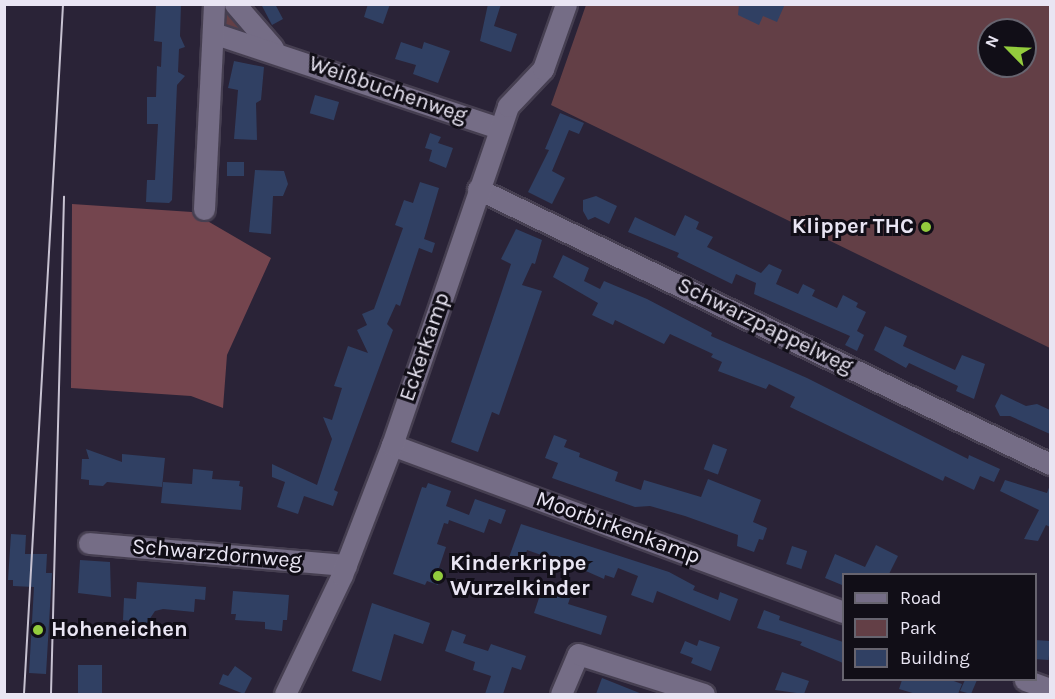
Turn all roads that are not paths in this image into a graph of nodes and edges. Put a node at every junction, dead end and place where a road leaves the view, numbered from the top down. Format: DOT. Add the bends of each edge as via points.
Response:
graph roads {
  1 [pos="214,4"];
  2 [pos="235,4"];
  3 [pos="566,4"];
  4 [pos="213,33"];
  5 [pos="278,52"];
  6 [pos="499,128"];
  7 [pos="478,189"];
  8 [pos="204,209"];
  9 [pos="392,445"];
  10 [pos="1050,464"];
  11 [pos="89,543"];
  12 [pos="346,565"];
  13 [pos="842,612"];
  14 [pos="1028,681"];
  15 [pos="1050,689"];
  16 [pos="285,694"];
  17 [pos="561,694"];
  18 [pos="704,694"];
  1 -- 4 [label="street"];
  2 -- 5 [label="street, Weißbuchenweg" via="254,30"];
  3 -- 6 [label="street, Eckerkamp" via="543,69 508,106"];
  4 -- 5 [label="street, Weißbuchenweg"];
  4 -- 8 [label="street"];
  5 -- 6 [label="street, Weißbuchenweg"];
  6 -- 7 [label="street, Eckerkamp"];
  7 -- 9 [label="street, Eckerkamp"];
  7 -- 10 [label="street, Schwarzpappelweg"];
  9 -- 12 [label="street, Eckerkamp"];
  9 -- 13 [label="street, Moorbirkenkamp"];
  11 -- 12 [label="street, Schwarzdornweg"];
  12 -- 16 [label="street, Eckerkamp"];
  14 -- 15 [label="street"];
  17 -- 18 [label="street" via="578,654"];
}
